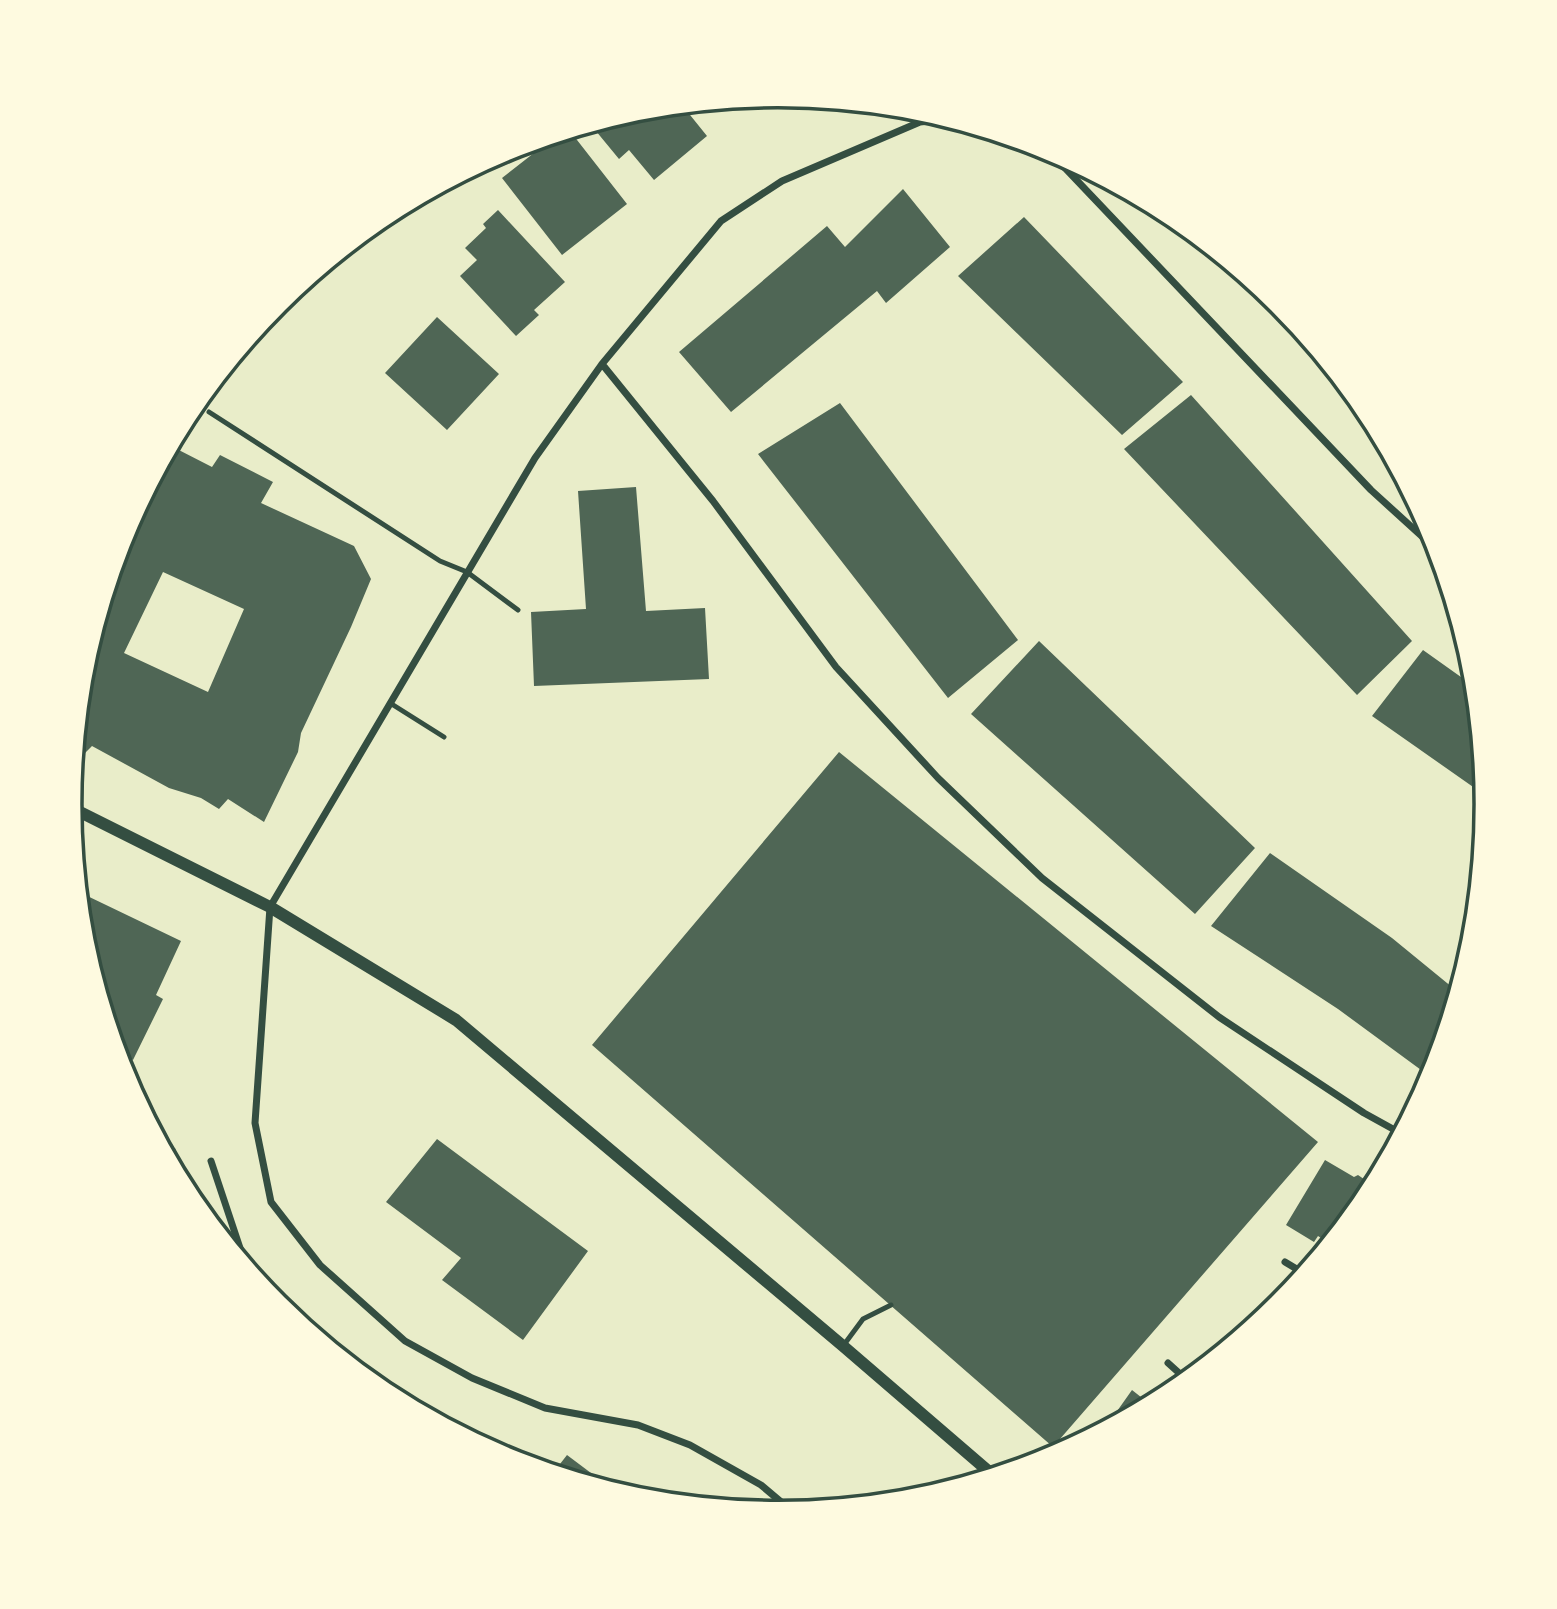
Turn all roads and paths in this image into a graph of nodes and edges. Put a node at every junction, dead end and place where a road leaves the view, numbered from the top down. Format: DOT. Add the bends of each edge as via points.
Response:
graph roads {
  1 [pos="918,123"];
  2 [pos="1069,172"];
  3 [pos="603,364"];
  4 [pos="209,412"];
  5 [pos="1421,535"];
  6 [pos="467,572"];
  7 [pos="518,610"];
  8 [pos="390,703"];
  9 [pos="444,737"];
  10 [pos="82,813"];
  11 [pos="270,907"];
  12 [pos="1394,1129"];
  13 [pos="211,1161"];
  14 [pos="239,1244"];
  15 [pos="1285,1262"];
  16 [pos="1297,1269"];
  17 [pos="891,1306"];
  18 [pos="843,1346"];
  19 [pos="1168,1363"];
  20 [pos="1179,1373"];
  21 [pos="986,1469"];
  22 [pos="780,1501"];
  1 -- 3 [label="street" via="782,181 721,220"];
  2 -- 5 [label="street" via="1371,490"];
  3 -- 6 [label="street" via="535,458"];
  3 -- 12 [label="street" via="713,501 836,667 938,778 1042,878 1219,1017"];
  4 -- 6 [label="lane" via="440,561"];
  6 -- 7 [label="lane"];
  6 -- 8 [label="street"];
  8 -- 9 [label="lane"];
  8 -- 11 [label="street"];
  10 -- 11 [label="street"];
  11 -- 18 [label="street" via="456,1020"];
  11 -- 22 [label="street" via="255,1123 271,1202 320,1265 405,1341 472,1378 545,1408 638,1424 690,1445 761,1485"];
  13 -- 14 [label="street"];
  15 -- 16 [label="street"];
  17 -- 18 [label="lane" via="863,1319"];
  18 -- 21 [label="street"];
  19 -- 20 [label="street"];
}
